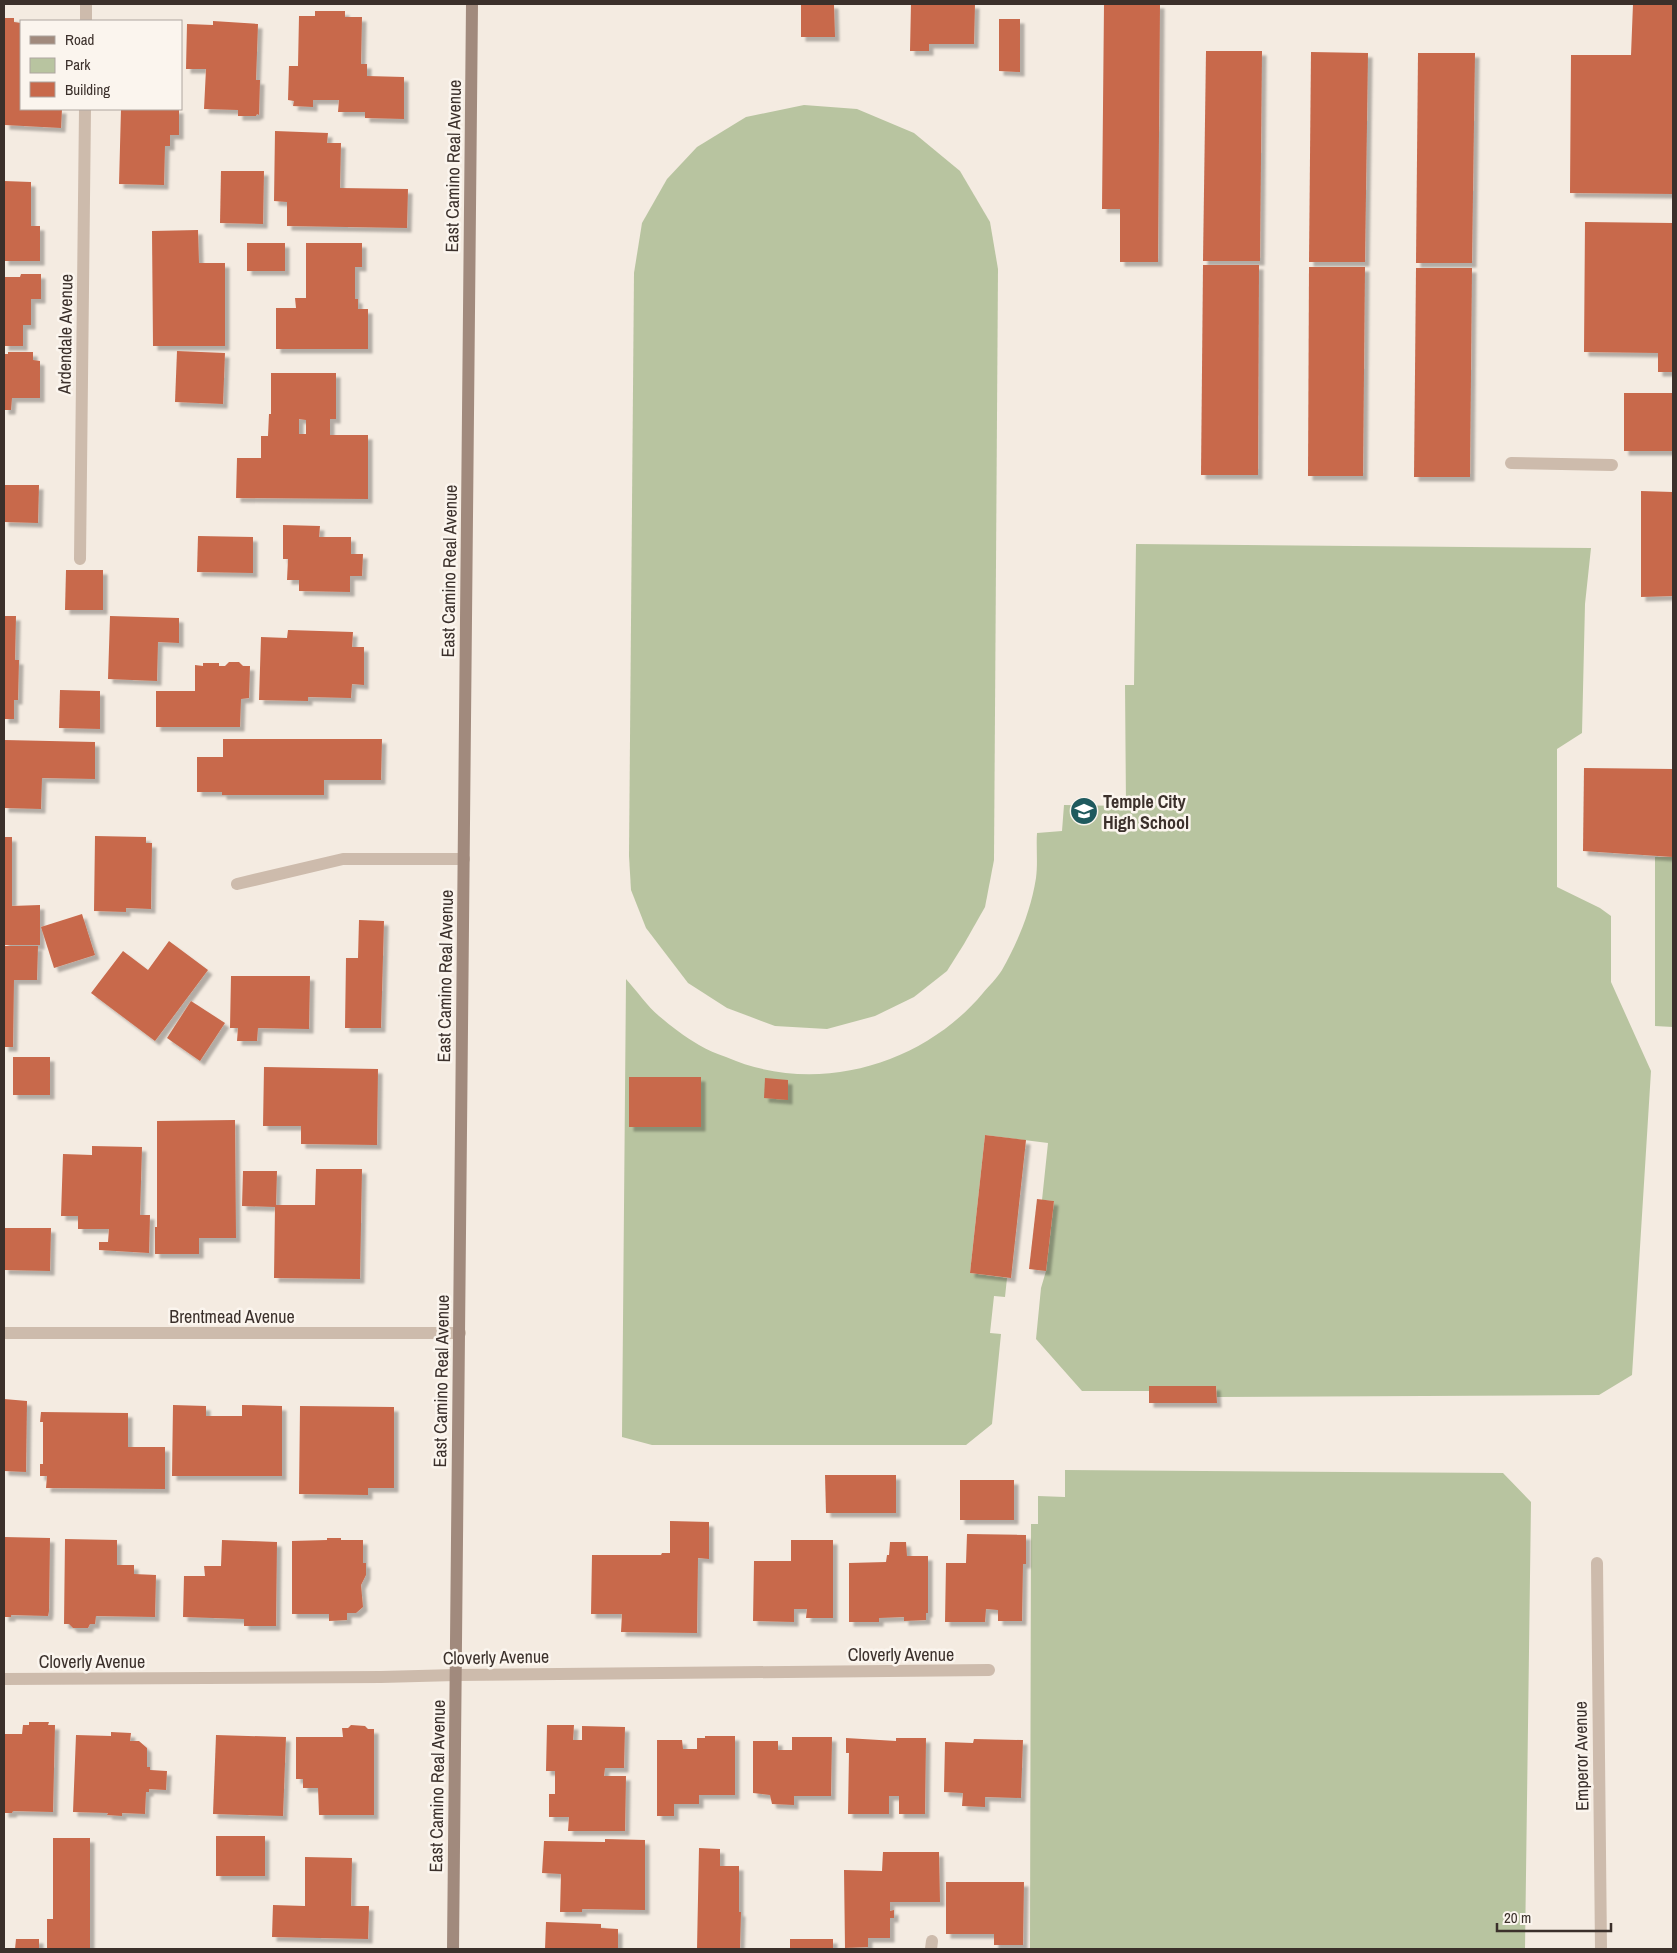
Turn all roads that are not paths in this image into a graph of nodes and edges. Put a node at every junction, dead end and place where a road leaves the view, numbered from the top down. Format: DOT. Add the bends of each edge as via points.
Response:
graph roads {
  1 [pos="86,4"];
  2 [pos="472,4"];
  3 [pos="86,20"];
  4 [pos="84,110"];
  5 [pos="1511,463"];
  6 [pos="1612,464"];
  7 [pos="80,559"];
  8 [pos="464,859"];
  9 [pos="238,884"];
  10 [pos="4,1333"];
  11 [pos="460,1333"];
  12 [pos="1597,1563"];
  13 [pos="990,1670"];
  14 [pos="456,1675"];
  15 [pos="4,1679"];
  16 [pos="453,1949"];
  17 [pos="1601,1949"];
  1 -- 3 [label="street"];
  2 -- 8 [label="street, East Camino Real Avenue"];
  4 -- 7 [label="street, Ardendale Avenue"];
  5 -- 6 [label="street"];
  8 -- 9 [label="street" via="343,859"];
  8 -- 11 [label="street, East Camino Real Avenue"];
  10 -- 11 [label="street, Brentmead Avenue"];
  11 -- 14 [label="street, East Camino Real Avenue"];
  12 -- 17 [label="street, Emperor Avenue"];
  13 -- 14 [label="street, Cloverly Avenue"];
  14 -- 15 [label="street, Cloverly Avenue"];
  14 -- 16 [label="street, East Camino Real Avenue"];
}
